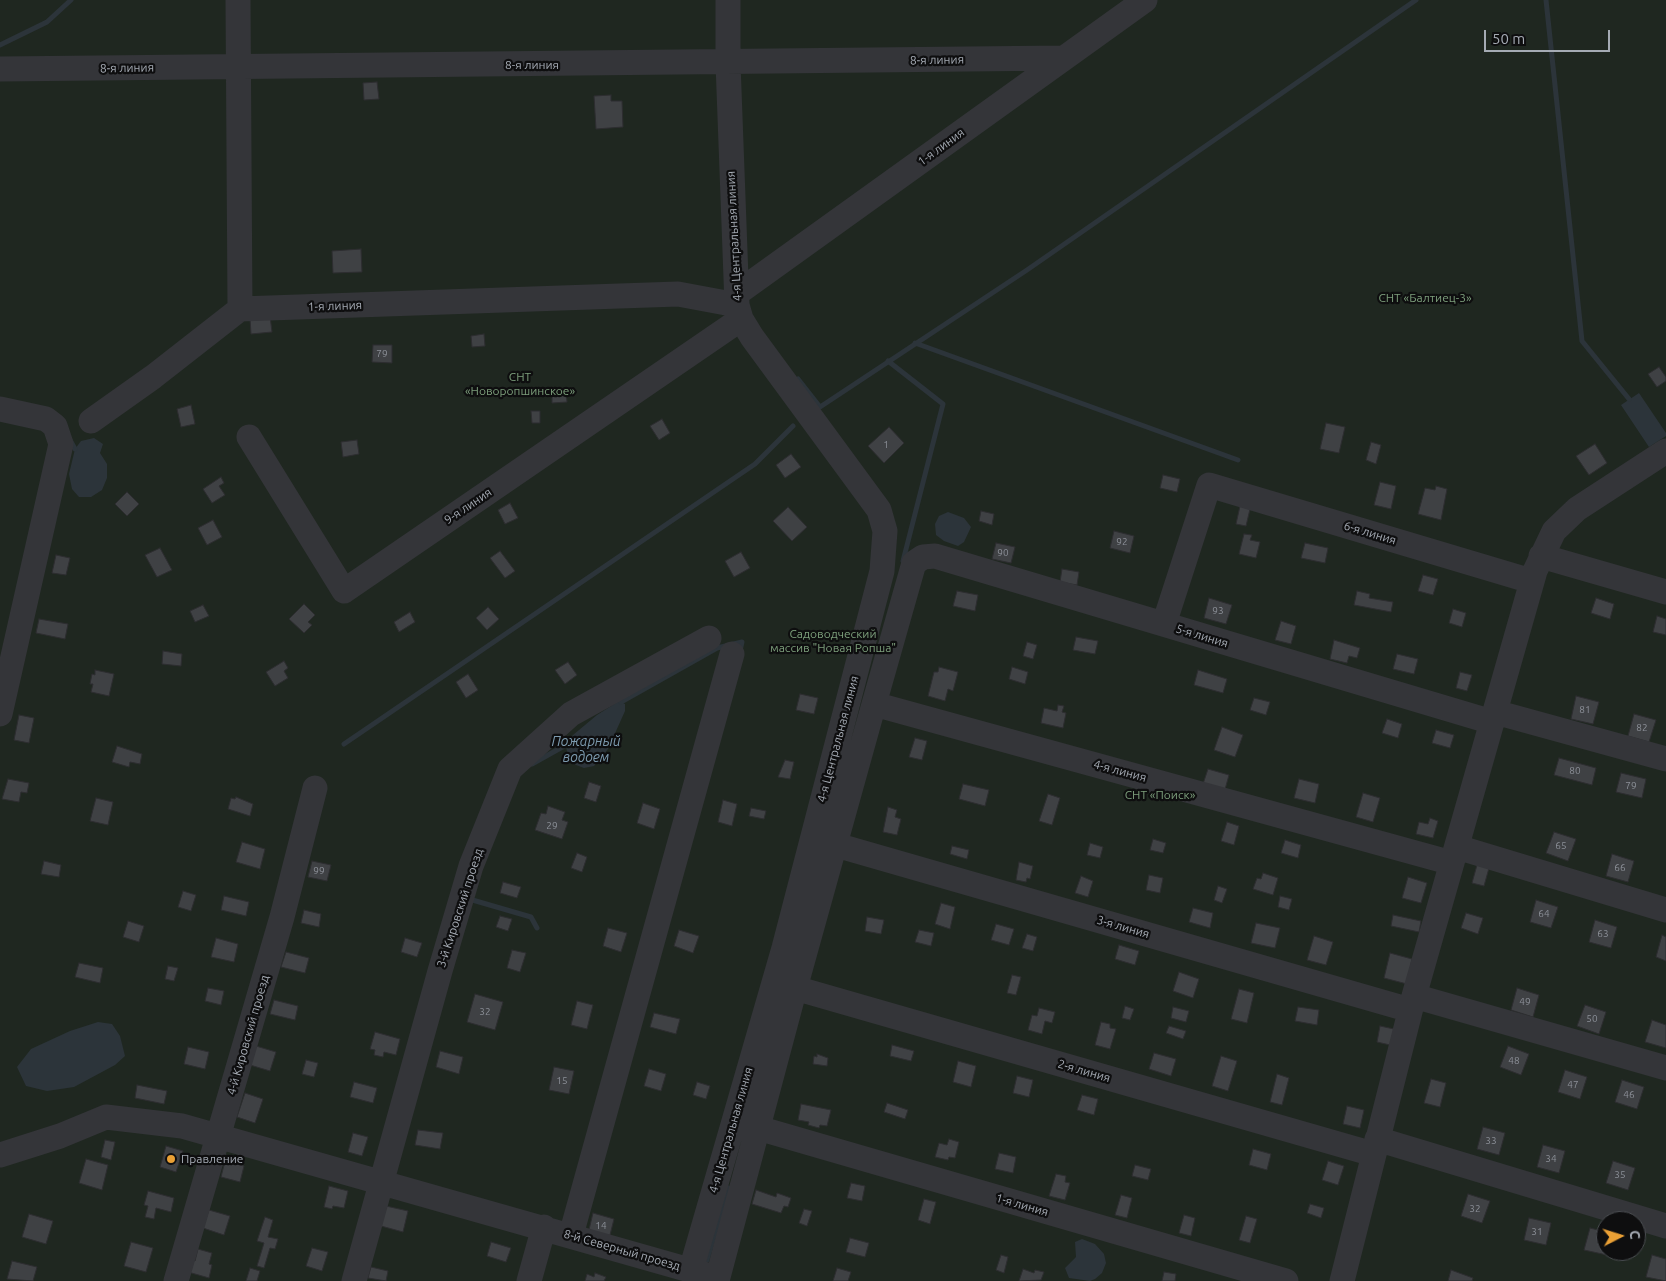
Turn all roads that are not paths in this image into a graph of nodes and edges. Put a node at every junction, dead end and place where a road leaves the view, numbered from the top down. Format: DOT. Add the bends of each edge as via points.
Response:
graph roads {
  1 [pos="238,0"];
  2 [pos="728,0"];
  3 [pos="1145,0"];
  4 [pos="1064,58"];
  5 [pos="728,63"];
  6 [pos="239,67"];
  7 [pos="0,69"];
  8 [pos="738,306"];
  9 [pos="240,309"];
  10 [pos="0,409"];
  11 [pos="92,421"];
  12 [pos="249,437"];
  13 [pos="1666,451"];
  14 [pos="1541,556"];
  15 [pos="1531,581"];
  16 [pos="1666,592"];
  17 [pos="1164,624"];
  18 [pos="709,638"];
  19 [pos="732,654"];
  20 [pos="874,704"];
  21 [pos="0,714"];
  22 [pos="1493,717"];
  23 [pos="1666,759"];
  24 [pos="314,788"];
  25 [pos="836,844"];
  26 [pos="1455,855"];
  27 [pos="1666,910"];
  28 [pos="795,988"];
  29 [pos="1412,1003"];
  30 [pos="1666,1068"];
  31 [pos="758,1128"];
  32 [pos="218,1137"];
  33 [pos="1375,1147"];
  34 [pos="0,1155"];
  35 [pos="382,1182"];
  36 [pos="1666,1226"];
  37 [pos="544,1227"];
  38 [pos="572,1235"];
  39 [pos="710,1277"];
  40 [pos="176,1281"];
  41 [pos="354,1281"];
  42 [pos="529,1281"];
  43 [pos="1286,1281"];
  44 [pos="1342,1281"];
  1 -- 6 [label="street"];
  2 -- 5 [label="street, 4-я Центральная линия"];
  3 -- 4 [label="street, 1-я линия"];
  4 -- 5 [label="street, 8-я линия"];
  4 -- 8 [label="street, 1-я линия"];
  5 -- 6 [label="street, 8-я линия"];
  5 -- 8 [label="street, 4-я Центральная линия"];
  6 -- 7 [label="street, 8-я линия"];
  6 -- 9 [label="street"];
  8 -- 9 [label="street, 1-я линия" via="678,294"];
  8 -- 12 [label="street, 9-я линия" via="344,591"];
  8 -- 39 [label="street, 4-я Центральная линия" via="752,337 878,510 885,531 882,571 784,948"];
  9 -- 11 [label="street"];
  10 -- 21 [label="street" via="46,419 55,426 61,444"];
  13 -- 14 [label="street" via="1577,509 1554,530"];
  14 -- 15 [label="street"];
  14 -- 16 [label="street"];
  15 -- 17 [label="street, 6-я линия" via="1208,485"];
  15 -- 22 [label="street"];
  17 -- 20 [label="street, 5-я линия" via="935,556 923,557 914,563"];
  17 -- 22 [label="street, 5-я линия"];
  18 -- 35 [label="street, 3-й Кировский проезд" via="571,714 510,769 472,866"];
  19 -- 38 [label="street"];
  20 -- 25 [label="street"];
  20 -- 26 [label="street, 4-я линия"];
  22 -- 23 [label="street, 5-я линия"];
  22 -- 26 [label="street"];
  24 -- 32 [label="street, 4-й Кировский проезд" via="282,917"];
  25 -- 28 [label="street"];
  25 -- 29 [label="street, 3-я линия"];
  26 -- 27 [label="street, 4-я линия"];
  26 -- 29 [label="street"];
  28 -- 31 [label="street"];
  28 -- 33 [label="street, 2-я линия"];
  29 -- 30 [label="street, 3-я линия"];
  29 -- 33 [label="street"];
  31 -- 39 [label="street"];
  31 -- 43 [label="street, 1-я линия"];
  32 -- 34 [label="street, 8-й Северный проезд" via="182,1126 106,1117"];
  32 -- 35 [label="street, 8-й Северный проезд"];
  32 -- 40 [label="street, 4-й Кировский проезд"];
  33 -- 36 [label="street, 2-я линия"];
  33 -- 44 [label="street"];
  35 -- 37 [label="street, 8-й Северный проезд"];
  35 -- 41 [label="street, 3-й Кировский проезд"];
  37 -- 38 [label="street, 8-й Северный проезд"];
  37 -- 42 [label="street"];
  38 -- 39 [label="street, 8-й Северный проезд"];
}
